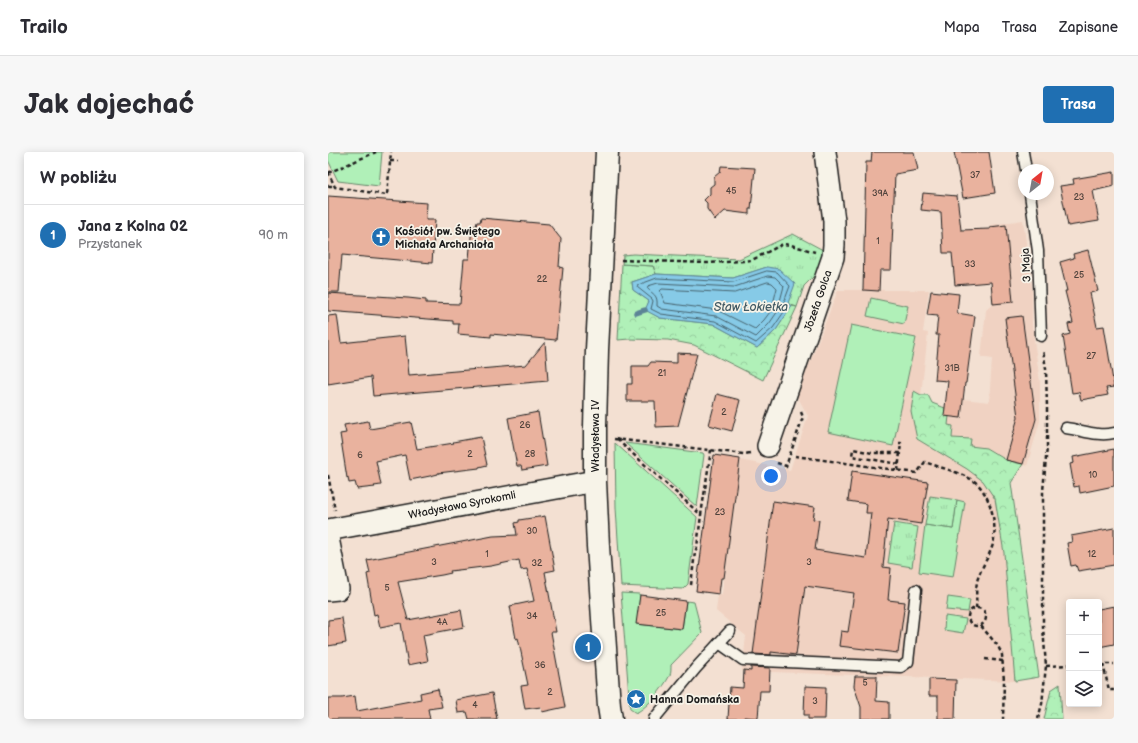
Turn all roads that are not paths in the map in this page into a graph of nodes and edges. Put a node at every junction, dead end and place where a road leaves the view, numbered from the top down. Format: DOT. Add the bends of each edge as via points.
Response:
graph roads {
  1 [pos="607,152"];
  2 [pos="825,152"];
  3 [pos="1023,152"];
  4 [pos="1025,164"];
  5 [pos="1031,200"];
  6 [pos="1041,336"];
  7 [pos="1066,428"];
  8 [pos="1114,433"];
  9 [pos="758,449"];
  10 [pos="595,480"];
  11 [pos="328,530"];
  12 [pos="328,538"];
  13 [pos="328,590"];
  14 [pos="916,590"];
  15 [pos="730,631"];
  16 [pos="719,643"];
  17 [pos="611,719"];
  18 [pos="654,719"];
  1 -- 10 [label="street, Władysława IV" via="597,350"];
  2 -- 9 [label="street, Józefa Golca" via="834,221 833,257"];
  3 -- 4 [label="lane"];
  5 -- 6 [label="lane, 3 Maja" via="1038,251"];
  7 -- 8 [label="lane" via="1094,434"];
  10 -- 11 [label="street, Władysława Syrokomli"];
  10 -- 17 [label="street, Władysława IV"];
  12 -- 13 [label="street" via="338,589"];
  14 -- 16 [label="lane" via="908,662 901,667 743,660"];
  15 -- 16 [label="lane"];
  16 -- 18 [label="lane"];
}
